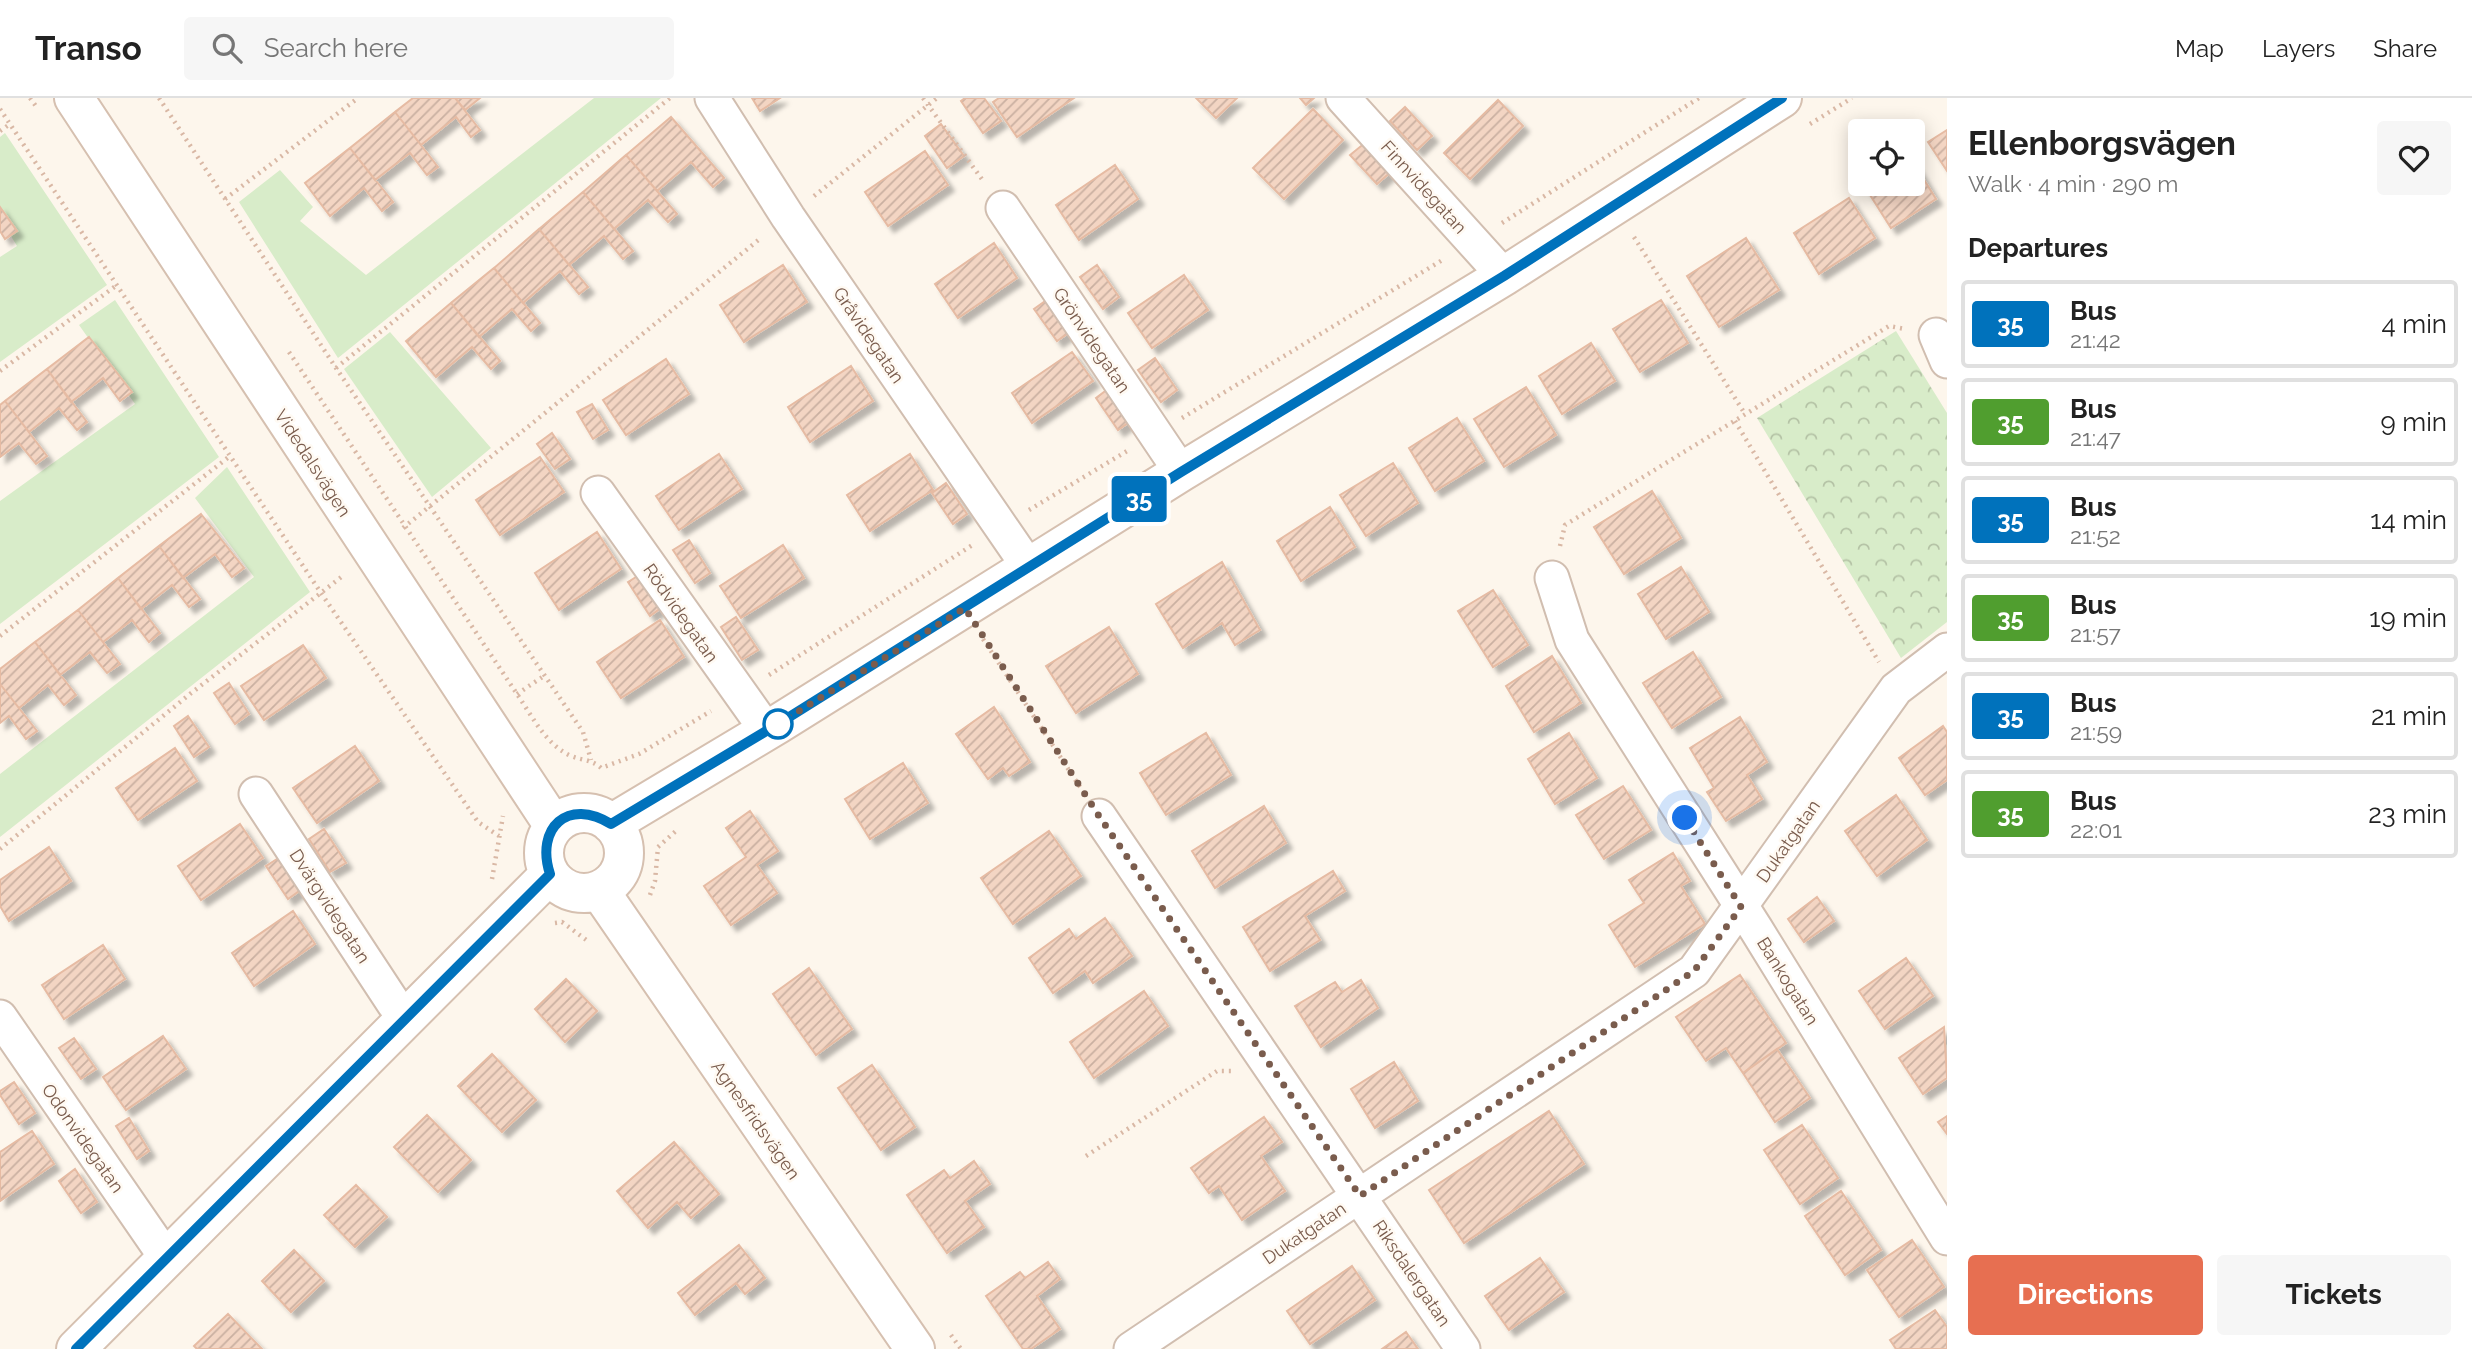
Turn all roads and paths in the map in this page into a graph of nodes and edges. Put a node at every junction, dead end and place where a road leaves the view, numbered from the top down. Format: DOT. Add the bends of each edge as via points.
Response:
graph roads {
  1 [pos="75,98"];
  2 [pos="159,98"];
  3 [pos="358,98"];
  4 [pos="670,98"];
  5 [pos="712,98"];
  6 [pos="923,98"];
  7 [pos="937,98"];
  8 [pos="1343,98"];
  9 [pos="1782,98"];
  10 [pos="930,104"];
  11 [pos="0,109"];
  12 [pos="10,124"];
  13 [pos="0,131"];
  14 [pos="225,200"];
  15 [pos="1003,208"];
  16 [pos="788,217"];
  17 [pos="1633,234"];
  18 [pos="1504,276"];
  19 [pos="117,285"];
  20 [pos="285,346"];
  21 [pos="1942,348"];
  22 [pos="336,369"];
  23 [pos="0,371"];
  24 [pos="1745,414"];
  25 [pos="1735,421"];
  26 [pos="230,456"];
  27 [pos="1181,472"];
  28 [pos="598,493"];
  29 [pos="429,507"];
  30 [pos="405,526"];
  31 [pos="372,553"];
  32 [pos="1030,569"];
  33 [pos="1552,578"];
  34 [pos="320,593"];
  35 [pos="965,608"];
  36 [pos="0,636"];
  37 [pos="1947,650"];
  38 [pos="544,676"];
  39 [pos="1896,690"];
  40 [pos="517,694"];
  41 [pos="766,731"];
  42 [pos="591,760"];
  43 [pos="601,768"];
  44 [pos="256,794"];
  45 [pos="1099,816"];
  46 [pos="611,824"];
  47 [pos="554,826"];
  48 [pos="499,836"];
  49 [pos="0,849"];
  50 [pos="550,874"];
  51 [pos="598,890"];
  52 [pos="1741,907"];
  53 [pos="406,1016"];
  54 [pos="0,1017"];
  55 [pos="1264,1056"];
  56 [pos="1086,1156"];
  57 [pos="1360,1196"];
  58 [pos="1947,1238"];
  59 [pos="167,1259"];
  60 [pos="76,1349"];
  61 [pos="915,1349"];
  62 [pos="1131,1349"];
  63 [pos="1462,1349"];
  1 -- 31 [label="street, Videdalsvägen"];
  2 -- 14 [label="path"];
  3 -- 14 [label="path"];
  4 -- 22 [label="path"];
  5 -- 16 [label="street, Gråvidegatan"];
  6 -- 10 [label="path"];
  7 -- 10 [label="path"];
  8 -- 18 [label="street, Finnvidegatan"];
  9 -- 18 [label="street"];
  10 -- 15 [label="path"];
  10 -- 16 [label="path"];
  11 -- 12 [label="path"];
  12 -- 13 [label="path"];
  12 -- 19 [label="path"];
  14 -- 22 [label="path"];
  15 -- 27 [label="street, Grönvidegatan"];
  16 -- 29 [label="path"];
  16 -- 32 [label="street, Gråvidegatan"];
  17 -- 24 [label="path"];
  18 -- 27 [label="street"];
  19 -- 23 [label="path"];
  19 -- 26 [label="path"];
  20 -- 30 [label="path"];
  21 -- 24 [label="path" via="1889,326"];
  22 -- 29 [label="path"];
  24 -- 25 [label="path"];
  25 -- 33 [label="path" via="1565,525"];
  25 -- 39 [label="path"];
  26 -- 34 [label="path"];
  26 -- 36 [label="path"];
  27 -- 32 [label="street"];
  28 -- 41 [label="street, Rödvidegatan"];
  29 -- 30 [label="path"];
  29 -- 38 [label="path"];
  30 -- 31 [label="path"];
  30 -- 40 [label="path"];
  31 -- 34 [label="path"];
  31 -- 47 [label="street, Videdalsvägen"];
  32 -- 35 [label="street"];
  33 -- 52 [label="street, Bankogatan" via="1572,640"];
  34 -- 48 [label="path" via="478,822"];
  34 -- 49 [label="path"];
  35 -- 41 [label="street"];
  35 -- 45 [label="path"];
  37 -- 39 [label="street, Dukatgatan"];
  38 -- 40 [label="path"];
  38 -- 42 [label="path" via="583,732"];
  39 -- 52 [label="street, Dukatgatan"];
  40 -- 42 [label="path" via="557,747"];
  41 -- 46 [label="street"];
  42 -- 43 [label="path"];
  44 -- 53 [label="street, Dvärgvidegatan"];
  45 -- 55 [label="street, Riksdalergatan"];
  46 -- 47 [label="street" via="598,815 582,813"];
  46 -- 51 [label="street" via="620,837 622,860 612,881"];
  47 -- 50 [label="street" via="546,839 544,857"];
  50 -- 51 [label="street" via="568,890"];
  50 -- 53 [label="street"];
  51 -- 61 [label="street, Agnesfridsvägen"];
  52 -- 57 [label="street, Dukatgatan" via="1694,971"];
  52 -- 58 [label="street, Bankogatan"];
  53 -- 59 [label="street"];
  54 -- 59 [label="street, Odonvidegatan"];
  55 -- 56 [label="path" via="1239,1071 1216,1071"];
  55 -- 57 [label="street, Riksdalergatan"];
  57 -- 62 [label="street, Dukatgatan"];
  57 -- 63 [label="street, Riksdalergatan"];
  59 -- 60 [label="street"];
}
